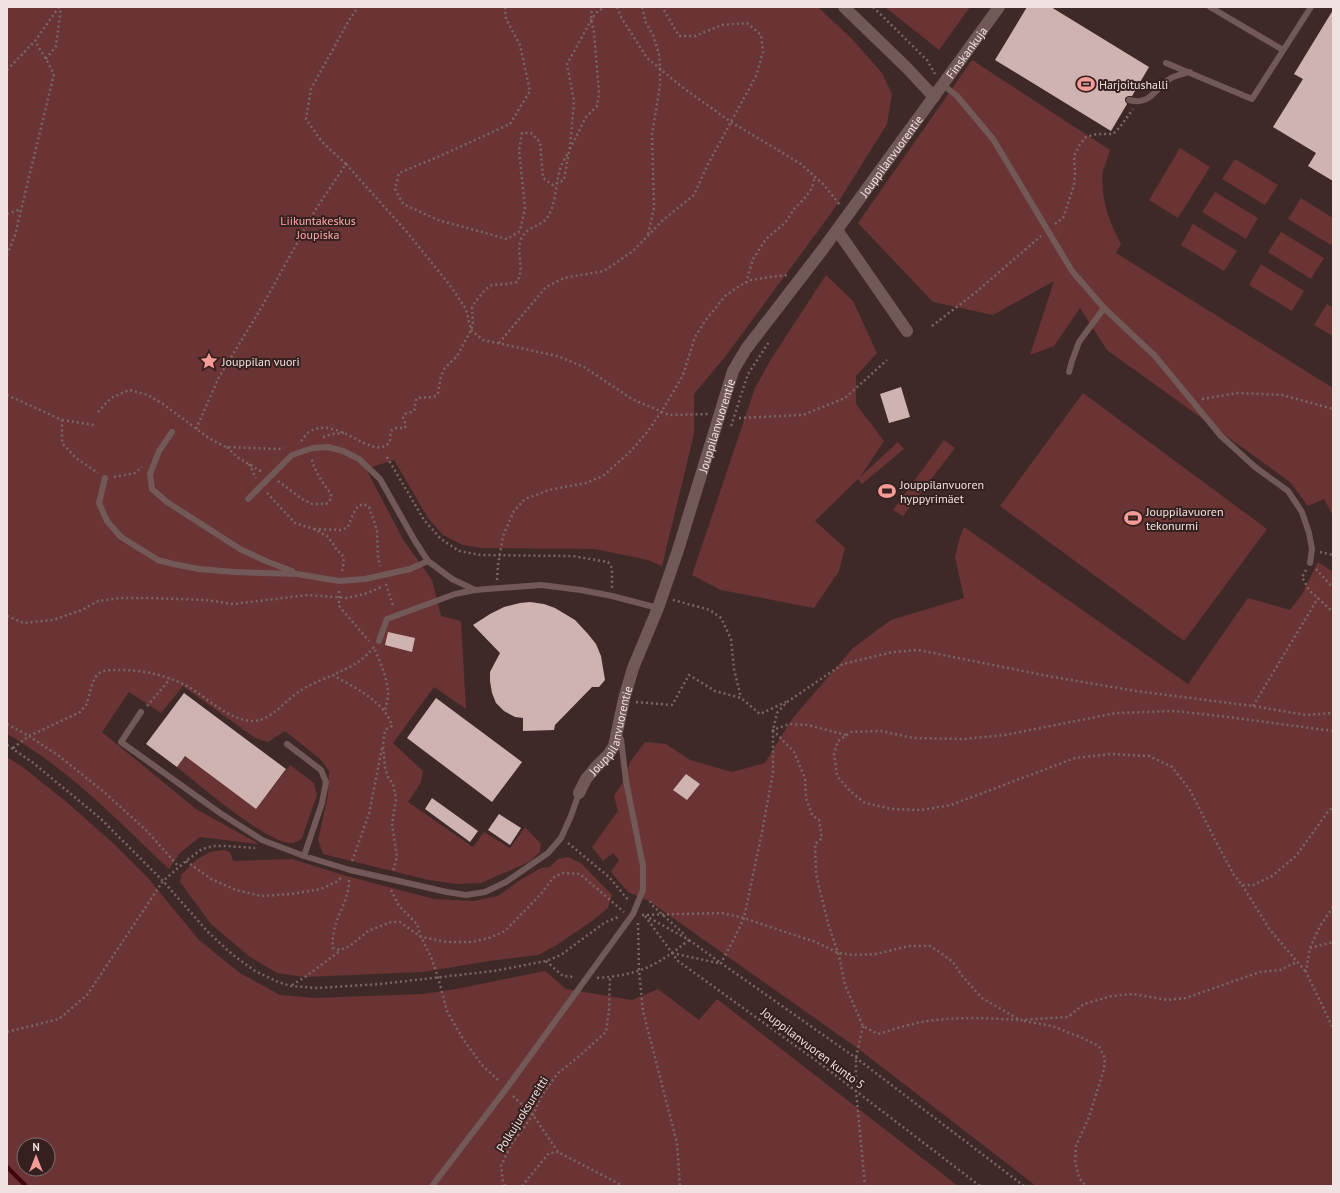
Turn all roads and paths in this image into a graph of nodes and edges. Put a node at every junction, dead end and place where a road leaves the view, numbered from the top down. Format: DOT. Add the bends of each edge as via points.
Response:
graph roads {
  1 [pos="60,7"];
  2 [pos="358,7"];
  3 [pos="505,7"];
  4 [pos="592,7"];
  5 [pos="605,7"];
  6 [pos="617,7"];
  7 [pos="642,7"];
  8 [pos="662,7"];
  9 [pos="844,7"];
  10 [pos="873,7"];
  11 [pos="999,7"];
  12 [pos="1210,7"];
  13 [pos="1311,7"];
  14 [pos="591,20"];
  15 [pos="35,41"];
  16 [pos="1283,50"];
  17 [pos="46,59"];
  18 [pos="1166,63"];
  19 [pos="660,69"];
  20 [pos="7,70"];
  21 [pos="1190,72"];
  22 [pos="942,84"];
  23 [pos="934,97"];
  24 [pos="1129,100"];
  25 [pos="1143,100"];
  26 [pos="731,122"];
  27 [pos="569,151"];
  28 [pos="346,164"];
  29 [pos="815,176"];
  30 [pos="557,184"];
  31 [pos="21,209"];
  32 [pos="7,214"];
  33 [pos="848,215"];
  34 [pos="837,230"];
  35 [pos="1047,231"];
  36 [pos="648,236"];
  37 [pos="7,255"];
  38 [pos="802,274"];
  39 [pos="745,283"];
  40 [pos="1104,308"];
  41 [pos="932,326"];
  42 [pos="471,330"];
  43 [pos="907,332"];
  44 [pos="773,336"];
  45 [pos="498,343"];
  46 [pos="887,360"];
  47 [pos="1069,372"];
  48 [pos="7,395"];
  49 [pos="1192,401"];
  50 [pos="1333,410"];
  51 [pos="662,411"];
  52 [pos="98,412"];
  53 [pos="720,414"];
  54 [pos="739,418"];
  55 [pos="62,420"];
  56 [pos="94,425"];
  57 [pos="196,429"];
  58 [pos="172,432"];
  59 [pos="345,433"];
  60 [pos="729,433"];
  61 [pos="226,447"];
  62 [pos="284,448"];
  63 [pos="313,448"];
  64 [pos="158,453"];
  65 [pos="386,457"];
  66 [pos="249,464"];
  67 [pos="272,477"];
  68 [pos="106,478"];
  69 [pos="262,486"];
  70 [pos="248,499"];
  71 [pos="314,529"];
  72 [pos="500,555"];
  73 [pos="428,561"];
  74 [pos="1310,563"];
  75 [pos="299,574"];
  76 [pos="383,574"];
  77 [pos="341,581"];
  78 [pos="386,583"];
  79 [pos="497,588"];
  80 [pos="1333,588"];
  81 [pos="475,590"];
  82 [pos="612,596"];
  83 [pos="338,598"];
  84 [pos="1318,598"];
  85 [pos="670,599"];
  86 [pos="658,608"];
  87 [pos="1333,612"];
  88 [pos="7,616"];
  89 [pos="393,616"];
  90 [pos="379,641"];
  91 [pos="374,646"];
  92 [pos="333,675"];
  93 [pos="170,679"];
  94 [pos="741,698"];
  95 [pos="624,699"];
  96 [pos="787,702"];
  97 [pos="1253,706"];
  98 [pos="385,711"];
  99 [pos="141,712"];
  100 [pos="1333,713"];
  101 [pos="7,724"];
  102 [pos="773,730"];
  103 [pos="1333,731"];
  104 [pos="616,732"];
  105 [pos="846,735"];
  106 [pos="28,736"];
  107 [pos="287,744"];
  108 [pos="383,744"];
  109 [pos="7,745"];
  110 [pos="14,748"];
  111 [pos="579,793"];
  112 [pos="1333,807"];
  113 [pos="561,838"];
  114 [pos="257,848"];
  115 [pos="304,856"];
  116 [pos="186,861"];
  117 [pos="179,867"];
  118 [pos="350,870"];
  119 [pos="391,880"];
  120 [pos="164,881"];
  121 [pos="1242,885"];
  122 [pos="643,890"];
  123 [pos="1333,907"];
  124 [pos="634,912"];
  125 [pos="661,914"];
  126 [pos="645,915"];
  127 [pos="744,918"];
  128 [pos="422,937"];
  129 [pos="689,940"];
  130 [pos="1333,942"];
  131 [pos="1310,948"];
  132 [pos="340,950"];
  133 [pos="672,953"];
  134 [pos="838,953"];
  135 [pos="546,961"];
  136 [pos="1297,962"];
  137 [pos="721,963"];
  138 [pos="640,971"];
  139 [pos="1306,972"];
  140 [pos="438,977"];
  141 [pos="610,977"];
  142 [pos="586,979"];
  143 [pos="291,986"];
  144 [pos="1020,1020"];
  145 [pos="863,1026"];
  146 [pos="1333,1028"];
  147 [pos="7,1032"];
  148 [pos="856,1058"];
  149 [pos="506,1089"];
  150 [pos="856,1091"];
  151 [pos="533,1115"];
  152 [pos="558,1152"];
  153 [pos="432,1186"];
  154 [pos="505,1186"];
  155 [pos="522,1186"];
  156 [pos="623,1186"];
  157 [pos="680,1186"];
  158 [pos="865,1186"];
  159 [pos="980,1186"];
  160 [pos="1024,1186"];
  161 [pos="1086,1186"];
  1 -- 15 [label="path"];
  1 -- 17 [label="path" via="56,46"];
  2 -- 28 [label="path" via="311,89 306,119 322,142"];
  3 -- 30 [label="path" via="506,19 520,45 530,91 510,124 398,173 395,189 403,204 438,220 507,240 520,231 525,208 519,151 522,133 532,133 540,142 543,178 554,185"];
  4 -- 14 [label="path"];
  5 -- 14 [label="path"];
  6 -- 19 [label="path" via="647,58"];
  7 -- 19 [label="path" via="646,23 654,35"];
  8 -- 26 [label="path" via="679,36 694,36 722,25 747,23 761,35 763,52 756,76"];
  9 -- 23 [label="street"];
  10 -- 22 [label="path" via="927,60"];
  11 -- 22 [label="street, Finskankuja"];
  12 -- 16 [label="lane"];
  13 -- 16 [label="lane"];
  14 -- 27 [label="path" via="567,64 574,101"];
  14 -- 27 [label="path" via="599,93 597,106 586,117"];
  15 -- 17 [label="path"];
  15 -- 20 [label="path"];
  16 -- 21 [label="lane" via="1252,99"];
  17 -- 31 [label="path" via="54,74"];
  18 -- 21 [label="lane"];
  19 -- 26 [label="path"];
  19 -- 36 [label="path" via="652,135 654,208"];
  21 -- 25 [label="lane" via="1172,78 1148,99"];
  22 -- 23 [label="street, Finskankuja"];
  22 -- 35 [label="lane" via="957,96 993,139"];
  23 -- 33 [label="street, Jouppilanvuorentie"];
  24 -- 25 [label="lane"];
  25 -- 35 [label="path" via="1130,111 1113,134 1086,137 1080,144 1074,156 1074,185 1063,218"];
  26 -- 29 [label="path" via="801,164"];
  26 -- 36 [label="path" via="694,195"];
  27 -- 30 [label="path" via="559,171"];
  27 -- 30 [label="path" via="564,180"];
  28 -- 42 [label="path" via="449,284 466,309"];
  28 -- 57 [label="path" via="316,209 260,310 219,377"];
  29 -- 33 [label="path"];
  29 -- 39 [label="path" via="812,188 804,199 785,223 766,240 753,259"];
  30 -- 42 [label="path" via="555,199 546,219 524,233 520,241 519,277 516,282 492,285 486,289 472,308"];
  31 -- 32 [label="path"];
  31 -- 37 [label="path"];
  33 -- 34 [label="street, Jouppilanvuorentie"];
  34 -- 38 [label="street, Jouppilanvuorentie"];
  34 -- 43 [label="street"];
  35 -- 40 [label="lane" via="1072,271"];
  35 -- 41 [label="path" via="976,293"];
  36 -- 45 [label="path" via="633,251 604,271 564,278 546,287"];
  38 -- 39 [label="path" via="751,280"];
  38 -- 53 [label="street, Jouppilanvuorentie" via="746,349 733,371"];
  39 -- 51 [label="path" via="725,296 699,330 683,375"];
  40 -- 47 [label="lane" via="1079,342"];
  40 -- 49 [label="lane" via="1155,356"];
  42 -- 45 [label="path" via="483,340"];
  42 -- 59 [label="path" via="457,356 445,368 436,396 417,398 414,402 414,412 405,414 403,418 405,428 392,430 387,445 381,448 365,445"];
  44 -- 60 [label="path" via="748,374"];
  45 -- 51 [label="path" via="557,356 584,367 632,398"];
  46 -- 54 [label="path" via="845,398 803,416"];
  48 -- 55 [label="path"];
  49 -- 50 [label="path" via="1238,393 1282,395"];
  49 -- 74 [label="lane" via="1221,436 1255,468 1288,490 1302,512 1309,533 1312,549"];
  51 -- 53 [label="path" via="669,414"];
  51 -- 72 [label="path" via="631,450 603,476 525,499 514,511 503,536"];
  52 -- 57 [label="path" via="111,398 129,390 148,395"];
  53 -- 86 [label="street, Jouppilanvuorentie"];
  55 -- 56 [label="path"];
  55 -- 68 [label="path" via="62,443 76,458"];
  57 -- 61 [label="path"];
  58 -- 64 [label="lane"];
  59 -- 63 [label="path" via="325,436"];
  59 -- 63 [label="path" via="325,427 309,432 298,444"];
  61 -- 62 [label="path"];
  61 -- 66 [label="path"];
  63 -- 67 [label="lane" via="292,456"];
  63 -- 67 [label="path" via="313,466 331,494 331,499 326,504 312,504"];
  63 -- 73 [label="lane" via="343,451 359,459 380,479"];
  64 -- 68 [label="path" via="135,473"];
  64 -- 75 [label="lane" via="150,474 152,489 167,502 240,549"];
  65 -- 72 [label="path" via="424,520 440,538 459,551"];
  66 -- 67 [label="path"];
  66 -- 69 [label="path"];
  67 -- 69 [label="lane"];
  68 -- 75 [label="lane" via="100,503 107,521 121,537 158,560 199,569"];
  69 -- 70 [label="lane"];
  69 -- 71 [label="path" via="295,523"];
  71 -- 76 [label="path" via="341,530 348,527 358,506 364,504 368,507 377,530 378,558"];
  71 -- 77 [label="path" via="327,536 337,551 342,553 344,557"];
  72 -- 79 [label="path"];
  72 -- 82 [label="path" via="572,556 608,562 612,568"];
  73 -- 76 [label="lane" via="410,569"];
  73 -- 81 [label="lane" via="452,579"];
  74 -- 80 [label="path"];
  74 -- 84 [label="path" via="1302,577 1309,590"];
  75 -- 77 [label="lane"];
  76 -- 77 [label="lane"];
  76 -- 78 [label="path"];
  77 -- 83 [label="path"];
  78 -- 83 [label="path" via="368,593"];
  78 -- 89 [label="path"];
  79 -- 81 [label="lane"];
  79 -- 82 [label="lane" via="541,585"];
  81 -- 89 [label="lane" via="455,594"];
  82 -- 86 [label="lane"];
  83 -- 88 [label="path" via="308,595 233,604 206,600 121,598 98,601 82,610 53,620 24,623"];
  83 -- 91 [label="path" via="339,606"];
  84 -- 87 [label="path"];
  84 -- 97 [label="path"];
  85 -- 94 [label="path" via="710,610 721,618 731,639 734,669"];
  86 -- 95 [label="street, Jouppilanvuorentie" via="633,668"];
  89 -- 90 [label="lane" via="387,619"];
  91 -- 92 [label="path" via="366,657"];
  91 -- 98 [label="path" via="386,681 388,697"];
  92 -- 93 [label="path" via="300,690 270,716 254,721 222,711 189,688"];
  92 -- 98 [label="path"];
  93 -- 99 [label="path"];
  93 -- 106 [label="path" via="150,672 105,670 94,680 80,712"];
  94 -- 95 [label="path" via="715,691 689,675 672,705"];
  94 -- 96 [label="path" via="760,714"];
  95 -- 104 [label="street, Jouppilanvuorentie"];
  96 -- 97 [label="path" via="843,664 893,652 918,650 1128,690"];
  96 -- 102 [label="path" via="777,713"];
  97 -- 100 [label="path" via="1306,715"];
  98 -- 108 [label="path" via="392,726 385,730"];
  99 -- 115 [label="lane" via="121,742 262,840"];
  101 -- 106 [label="path"];
  102 -- 105 [label="path" via="789,724 808,725"];
  102 -- 127 [label="path" via="773,773"];
  102 -- 134 [label="path" via="794,752 805,778 806,798 812,815 819,820 822,838 815,844 816,874"];
  103 -- 105 [label="path" via="1175,711 1116,713 1005,735 964,739 913,738 881,731 851,732"];
  104 -- 111 [label="street, Jouppilanvuorentie" via="614,746 586,779"];
  104 -- 122 [label="lane" via="621,739 626,781 643,866"];
  105 -- 121 [label="path" via="838,741 834,754 837,776 865,803 892,809 921,810 951,805 1075,758 1111,754 1149,756 1172,767 1190,790 1234,875"];
  106 -- 110 [label="path"];
  106 -- 117 [label="path" via="59,756 104,792 147,831"];
  107 -- 115 [label="lane" via="321,770 326,782 322,803"];
  108 -- 118 [label="path" via="369,814"];
  108 -- 119 [label="path" via="385,767 393,784 396,799 392,824 397,857"];
  109 -- 110 [label="path"];
  110 -- 120 [label="path" via="100,818"];
  111 -- 113 [label="lane"];
  112 -- 121 [label="path" via="1296,856 1272,876 1253,885"];
  113 -- 119 [label="lane" via="537,861 506,882 485,892 466,895"];
  113 -- 124 [label="path" via="609,877"];
  114 -- 116 [label="path" via="214,846 202,849"];
  115 -- 118 [label="lane"];
  116 -- 117 [label="path"];
  116 -- 118 [label="path" via="211,879 236,890 262,896 321,889 336,882"];
  117 -- 120 [label="path"];
  118 -- 119 [label="lane"];
  118 -- 132 [label="path" via="349,890 334,926 332,939 333,948"];
  119 -- 128 [label="path" via="390,887 399,906 417,924"];
  120 -- 143 [label="path" via="208,932 233,955 255,971"];
  120 -- 147 [label="path" via="87,995 59,1019"];
  121 -- 136 [label="path" via="1270,930"];
  122 -- 124 [label="lane"];
  122 -- 125 [label="path"];
  123 -- 131 [label="path" via="1320,926"];
  124 -- 126 [label="path"];
  124 -- 126 [label="path"];
  124 -- 128 [label="path" via="580,874 562,873 554,878 505,931 471,942 447,942"];
  124 -- 135 [label="path" via="604,923 561,955"];
  124 -- 138 [label="path"];
  124 -- 142 [label="lane"];
  125 -- 126 [label="path"];
  125 -- 127 [label="path" via="722,913"];
  125 -- 129 [label="path"];
  126 -- 129 [label="path"];
  126 -- 133 [label="path, Jouppilanvuoren kunto 5"];
  127 -- 134 [label="path" via="816,942"];
  127 -- 137 [label="path"];
  128 -- 132 [label="path" via="400,922 391,922 368,931 350,946"];
  128 -- 140 [label="path"];
  129 -- 133 [label="path"];
  129 -- 137 [label="path"];
  130 -- 131 [label="path"];
  131 -- 139 [label="path"];
  132 -- 143 [label="path"];
  133 -- 137 [label="path"];
  133 -- 138 [label="path"];
  133 -- 150 [label="path, Jouppilanvuoren kunto 5" via="678,961"];
  134 -- 144 [label="path" via="876,954 909,946 930,946 953,962 982,998"];
  134 -- 145 [label="path" via="845,985"];
  135 -- 140 [label="path" via="494,971"];
  135 -- 142 [label="path" via="563,976"];
  136 -- 139 [label="path"];
  136 -- 144 [label="path" via="1280,970 1260,972 1186,998 1167,1000 1133,994 1112,996 1084,1004 1068,1017"];
  137 -- 148 [label="path"];
  138 -- 141 [label="path"];
  138 -- 157 [label="path" via="643,1011 676,1143"];
  139 -- 146 [label="path"];
  140 -- 143 [label="path" via="317,988"];
  140 -- 149 [label="path" via="447,1011 460,1033 482,1066"];
  141 -- 142 [label="path"];
  141 -- 151 [label="path, Polkujuoksureitti" via="606,1032 558,1073 542,1095"];
  142 -- 149 [label="lane"];
  144 -- 145 [label="path" via="982,1017 935,1020 902,1026 878,1034"];
  144 -- 161 [label="path" via="1052,1026 1080,1037 1099,1046 1105,1059 1089,1118 1076,1146 1075,1162 1079,1178"];
  145 -- 148 [label="path"];
  148 -- 150 [label="path"];
  148 -- 160 [label="path"];
  149 -- 151 [label="path"];
  149 -- 153 [label="lane"];
  150 -- 158 [label="path"];
  150 -- 159 [label="path, Jouppilanvuoren kunto 5"];
  151 -- 152 [label="path"];
  151 -- 154 [label="path, Polkujuoksureitti" via="511,1146 501,1166"];
  152 -- 155 [label="path" via="549,1154"];
  152 -- 156 [label="path"];
}
